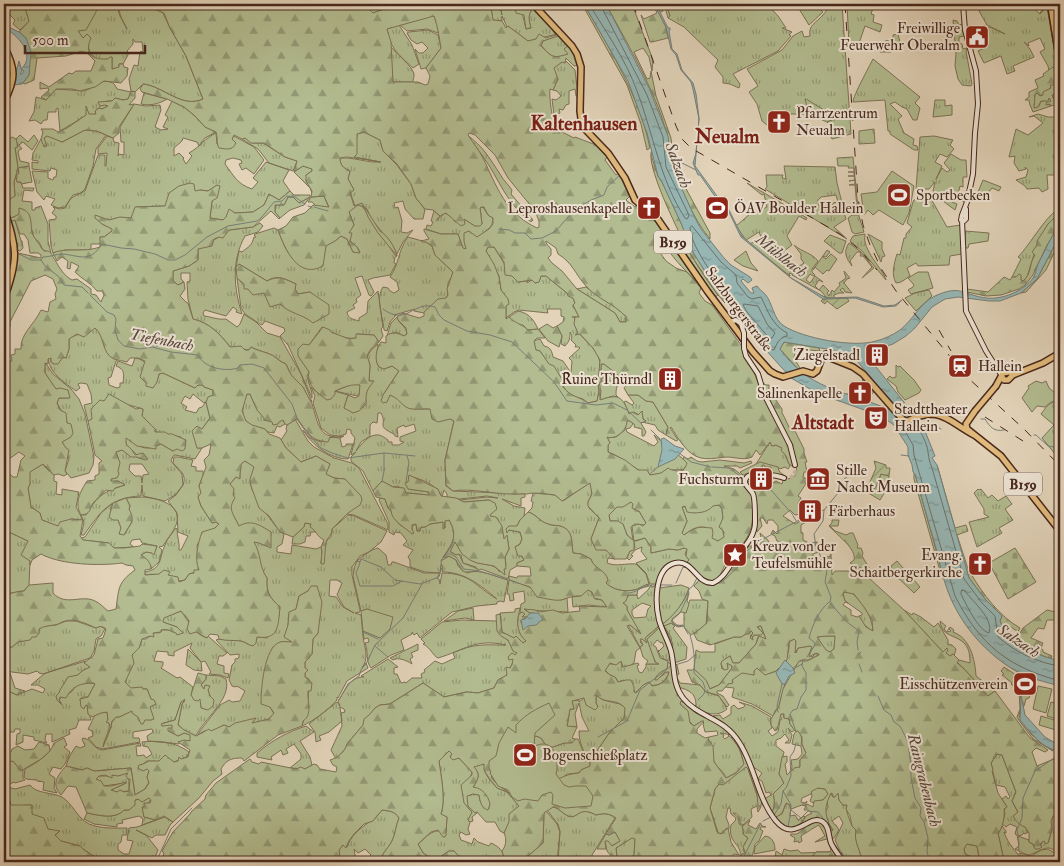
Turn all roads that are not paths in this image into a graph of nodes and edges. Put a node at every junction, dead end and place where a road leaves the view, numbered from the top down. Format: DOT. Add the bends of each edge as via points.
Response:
graph roads {
  1 [pos="533,4"];
  2 [pos="963,4"];
  3 [pos="1053,4"];
  4 [pos="1060,42"];
  5 [pos="4,46"];
  6 [pos="1060,60"];
  7 [pos="4,102"];
  8 [pos="4,134"];
  9 [pos="4,161"];
  10 [pos="4,208"];
  11 [pos="4,298"];
  12 [pos="732,321"];
  13 [pos="1060,352"];
  14 [pos="1006,376"];
  15 [pos="963,425"];
  16 [pos="795,465"];
  17 [pos="784,478"];
  18 [pos="1060,531"];
  19 [pos="843,862"];
  1 -- 12 [label="main road, Salzburgerstraße / B159" via="579,58 582,126 608,153 638,204 660,221 674,245"];
  2 -- 14 [label="main road" via="965,30 976,75 978,108 973,174 963,233 966,311 986,351"];
  3 -- 4 [label="highway"];
  3 -- 6 [label="highway"];
  5 -- 7 [label="main road" via="14,76"];
  8 -- 9 [label="main road"];
  10 -- 11 [label="main road" via="16,253"];
  12 -- 15 [label="main road, Salzburgerstraße / B159" via="752,352 775,374 783,377 801,371 813,374 826,358 863,374 906,421 937,414"];
  12 -- 16 [label="main road, bridge" via="740,323 743,328 746,356 758,374 764,394 790,445"];
  13 -- 14 [label="main road"];
  14 -- 15 [label="main road, bridge"];
  15 -- 18 [label="main road, B159" via="1004,459"];
  17 -- 19 [label="main road" via="754,474 746,478 746,485 754,498 755,524 748,544 720,580 710,583 682,563 668,566 658,587 657,610 670,648 675,680 684,699 723,724 738,740 762,797 780,825 794,830 812,821 823,822 828,828 832,846"];
}
